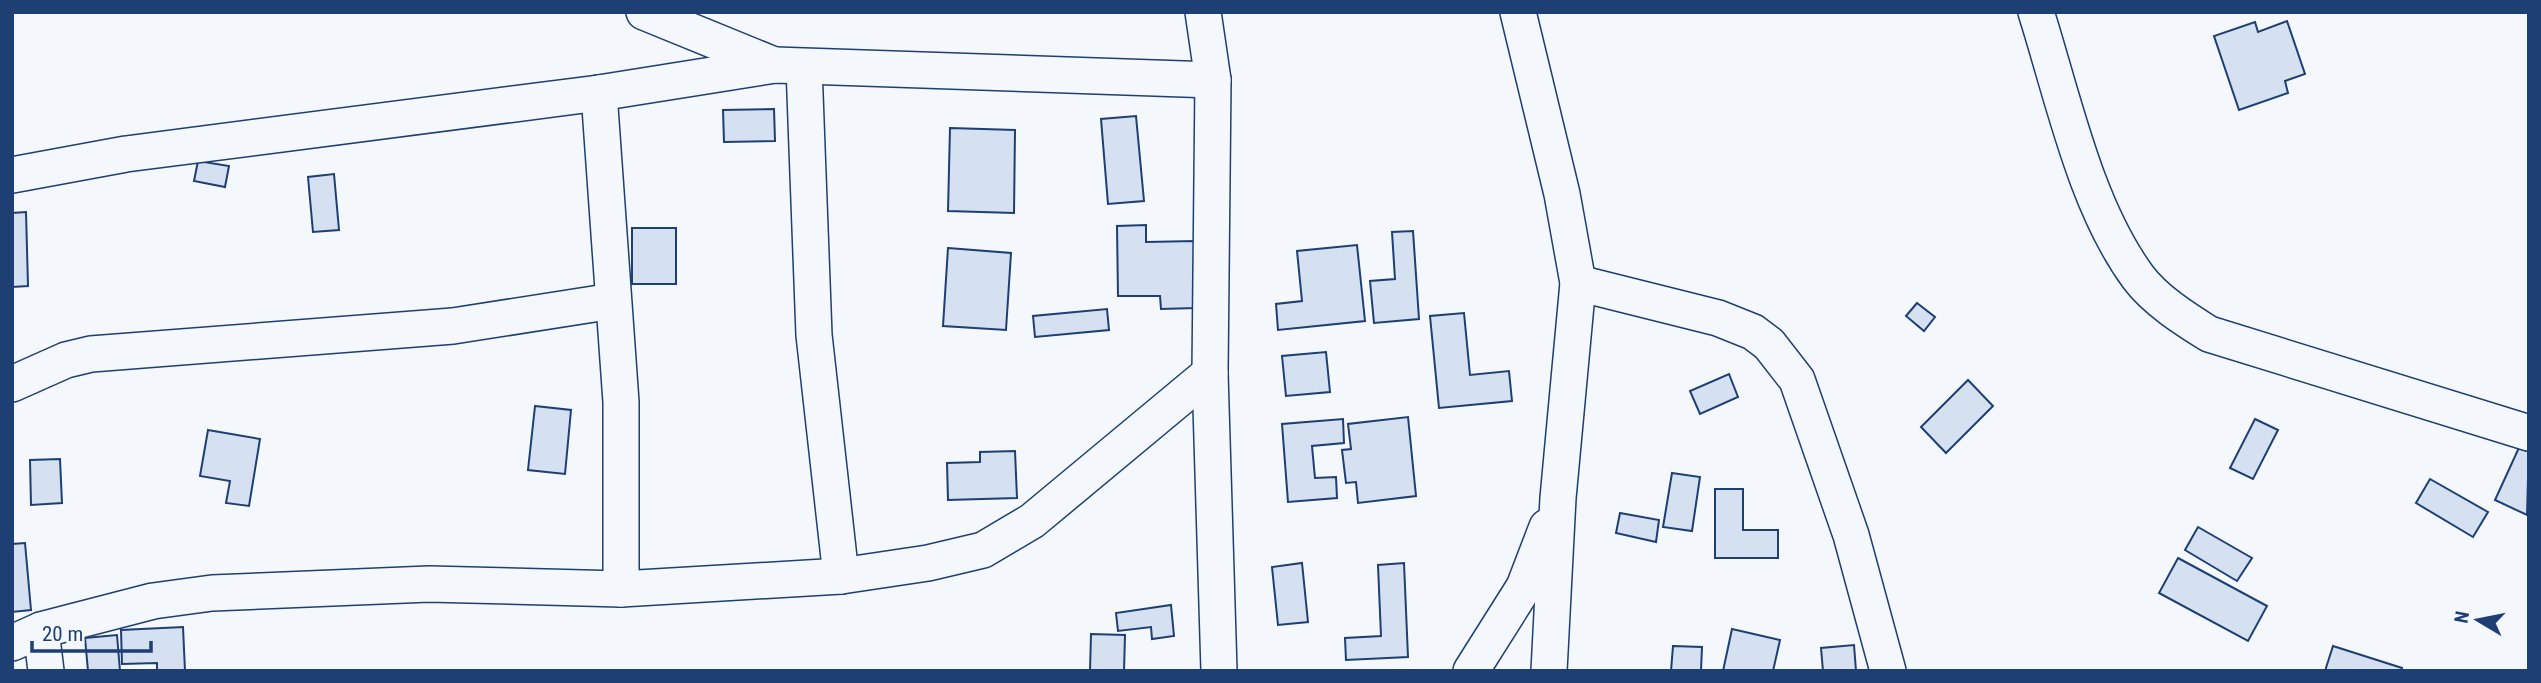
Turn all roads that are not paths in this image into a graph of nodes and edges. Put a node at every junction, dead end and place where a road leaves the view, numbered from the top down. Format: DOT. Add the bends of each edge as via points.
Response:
graph roads {
  1 [pos="644,12"];
  2 [pos="1203,12"];
  3 [pos="1518,12"];
  4 [pos="2036,12"];
  5 [pos="789,66"];
  6 [pos="1213,80"];
  7 [pos="599,93"];
  8 [pos="12,175"];
  9 [pos="1578,283"];
  10 [pos="613,301"];
  11 [pos="1210,373"];
  12 [pos="12,384"];
  13 [pos="2529,433"];
  14 [pos="1558,498"];
  15 [pos="841,576"];
  16 [pos="621,589"];
  17 [pos="27,636"];
  18 [pos="46,671"];
  19 [pos="1219,671"];
  20 [pos="1471,671"];
  21 [pos="1549,671"];
  22 [pos="1888,671"];
  1 -- 5 [label="street"];
  2 -- 6 [label="street"];
  3 -- 9 [label="street" via="1562,194"];
  4 -- 13 [label="street" via="2087,173 2113,234 2139,279 2185,319 2209,334"];
  5 -- 6 [label="street"];
  5 -- 7 [label="street"];
  5 -- 15 [label="street"];
  6 -- 11 [label="street"];
  7 -- 8 [label="street" via="126,154"];
  7 -- 10 [label="street"];
  9 -- 14 [label="street"];
  9 -- 22 [label="street" via="1718,318 1769,344 1797,380 1851,535"];
  10 -- 12 [label="street" via="453,326 91,354"];
  10 -- 16 [label="street" via="621,402"];
  11 -- 15 [label="street" via="1032,521 983,550"];
  11 -- 19 [label="street"];
  14 -- 20 [label="street" via="1524,587"];
  14 -- 21 [label="street"];
  15 -- 16 [label="street"];
  16 -- 17 [label="street" via="429,584 212,593 153,601"];
  17 -- 18 [label="street"];
}
